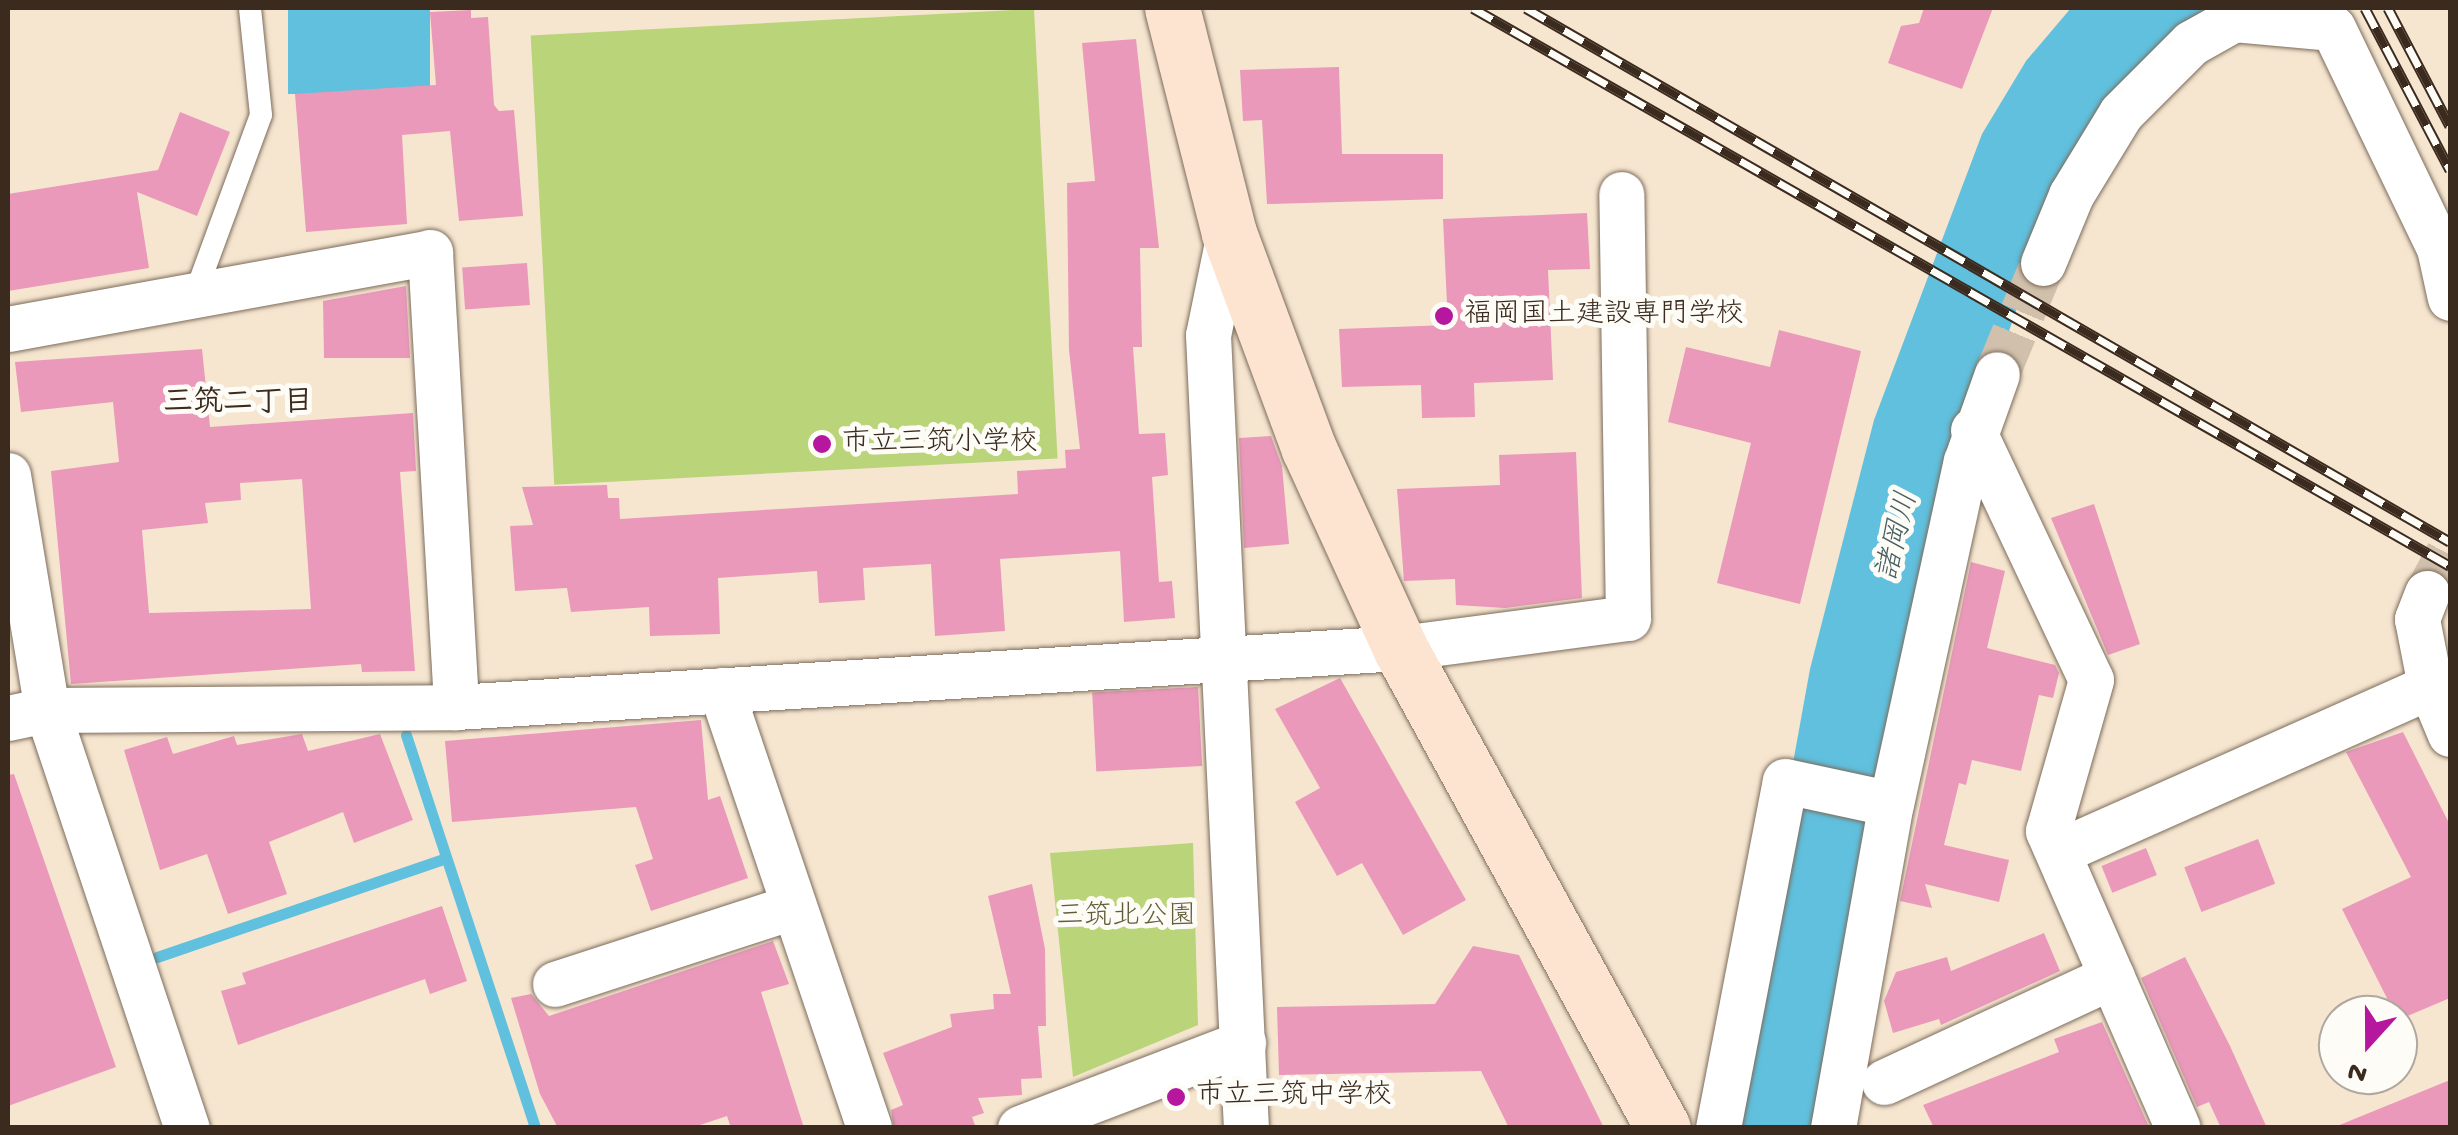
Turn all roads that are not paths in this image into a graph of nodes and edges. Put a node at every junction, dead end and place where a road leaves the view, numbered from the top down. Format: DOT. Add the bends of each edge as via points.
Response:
graph roads {
  1 [pos="250,8"];
  2 [pos="1172,8"];
  3 [pos="2234,13"];
  4 [pos="1621,194"];
  5 [pos="1229,233"];
  6 [pos="2043,263"];
  7 [pos="194,297"];
  8 [pos="2450,298"];
  9 [pos="8,328"];
  10 [pos="1997,374"];
  11 [pos="1973,430"];
  12 [pos="8,475"];
  13 [pos="2428,593"];
  14 [pos="1400,648"];
  15 [pos="1223,657"];
  16 [pos="2430,686"];
  17 [pos="721,690"];
  18 [pos="456,706"];
  19 [pos="28,714"];
  20 [pos="2450,734"];
  21 [pos="1888,803"];
  22 [pos="2058,852"];
  23 [pos="792,908"];
  24 [pos="2112,976"];
  25 [pos="555,984"];
  26 [pos="1243,1043"];
  27 [pos="1884,1082"];
  28 [pos="187,1128"];
  29 [pos="869,1128"];
  30 [pos="1020,1128"];
  31 [pos="1246,1128"];
  32 [pos="1663,1128"];
  33 [pos="1718,1128"];
  34 [pos="1832,1128"];
  35 [pos="2178,1128"];
  1 -- 7 [label="lane" via="261,116"];
  2 -- 5 [label="street"];
  3 -- 6 [label="street" via="2191,43 2122,113 2071,195"];
  3 -- 8 [label="street" via="2333,28 2439,248"];
  4 -- 14 [label="street" via="1628,618"];
  5 -- 14 [label="street" via="1309,449"];
  5 -- 15 [label="street" via="1208,335"];
  7 -- 9 [label="street"];
  7 -- 18 [label="street" via="430,252"];
  10 -- 11 [label="street"];
  11 -- 22 [label="street" via="2091,680 2048,831"];
  11 -- 34 [label="street" via="1891,804"];
  12 -- 19 [label="street"];
  13 -- 16 [label="street" via="2417,619"];
  14 -- 15 [label="street"];
  14 -- 32 [label="street"];
  15 -- 17 [label="street"];
  15 -- 26 [label="street"];
  16 -- 20 [label="street"];
  16 -- 22 [label="street"];
  17 -- 18 [label="street"];
  17 -- 23 [label="street"];
  18 -- 19 [label="street"];
  19 -- 28 [label="street"];
  21 -- 33 [label="street" via="1785,780"];
  22 -- 24 [label="street"];
  23 -- 25 [label="street"];
  23 -- 29 [label="street"];
  24 -- 27 [label="street"];
  24 -- 35 [label="street"];
  26 -- 30 [label="street"];
  26 -- 31 [label="street"];
}
